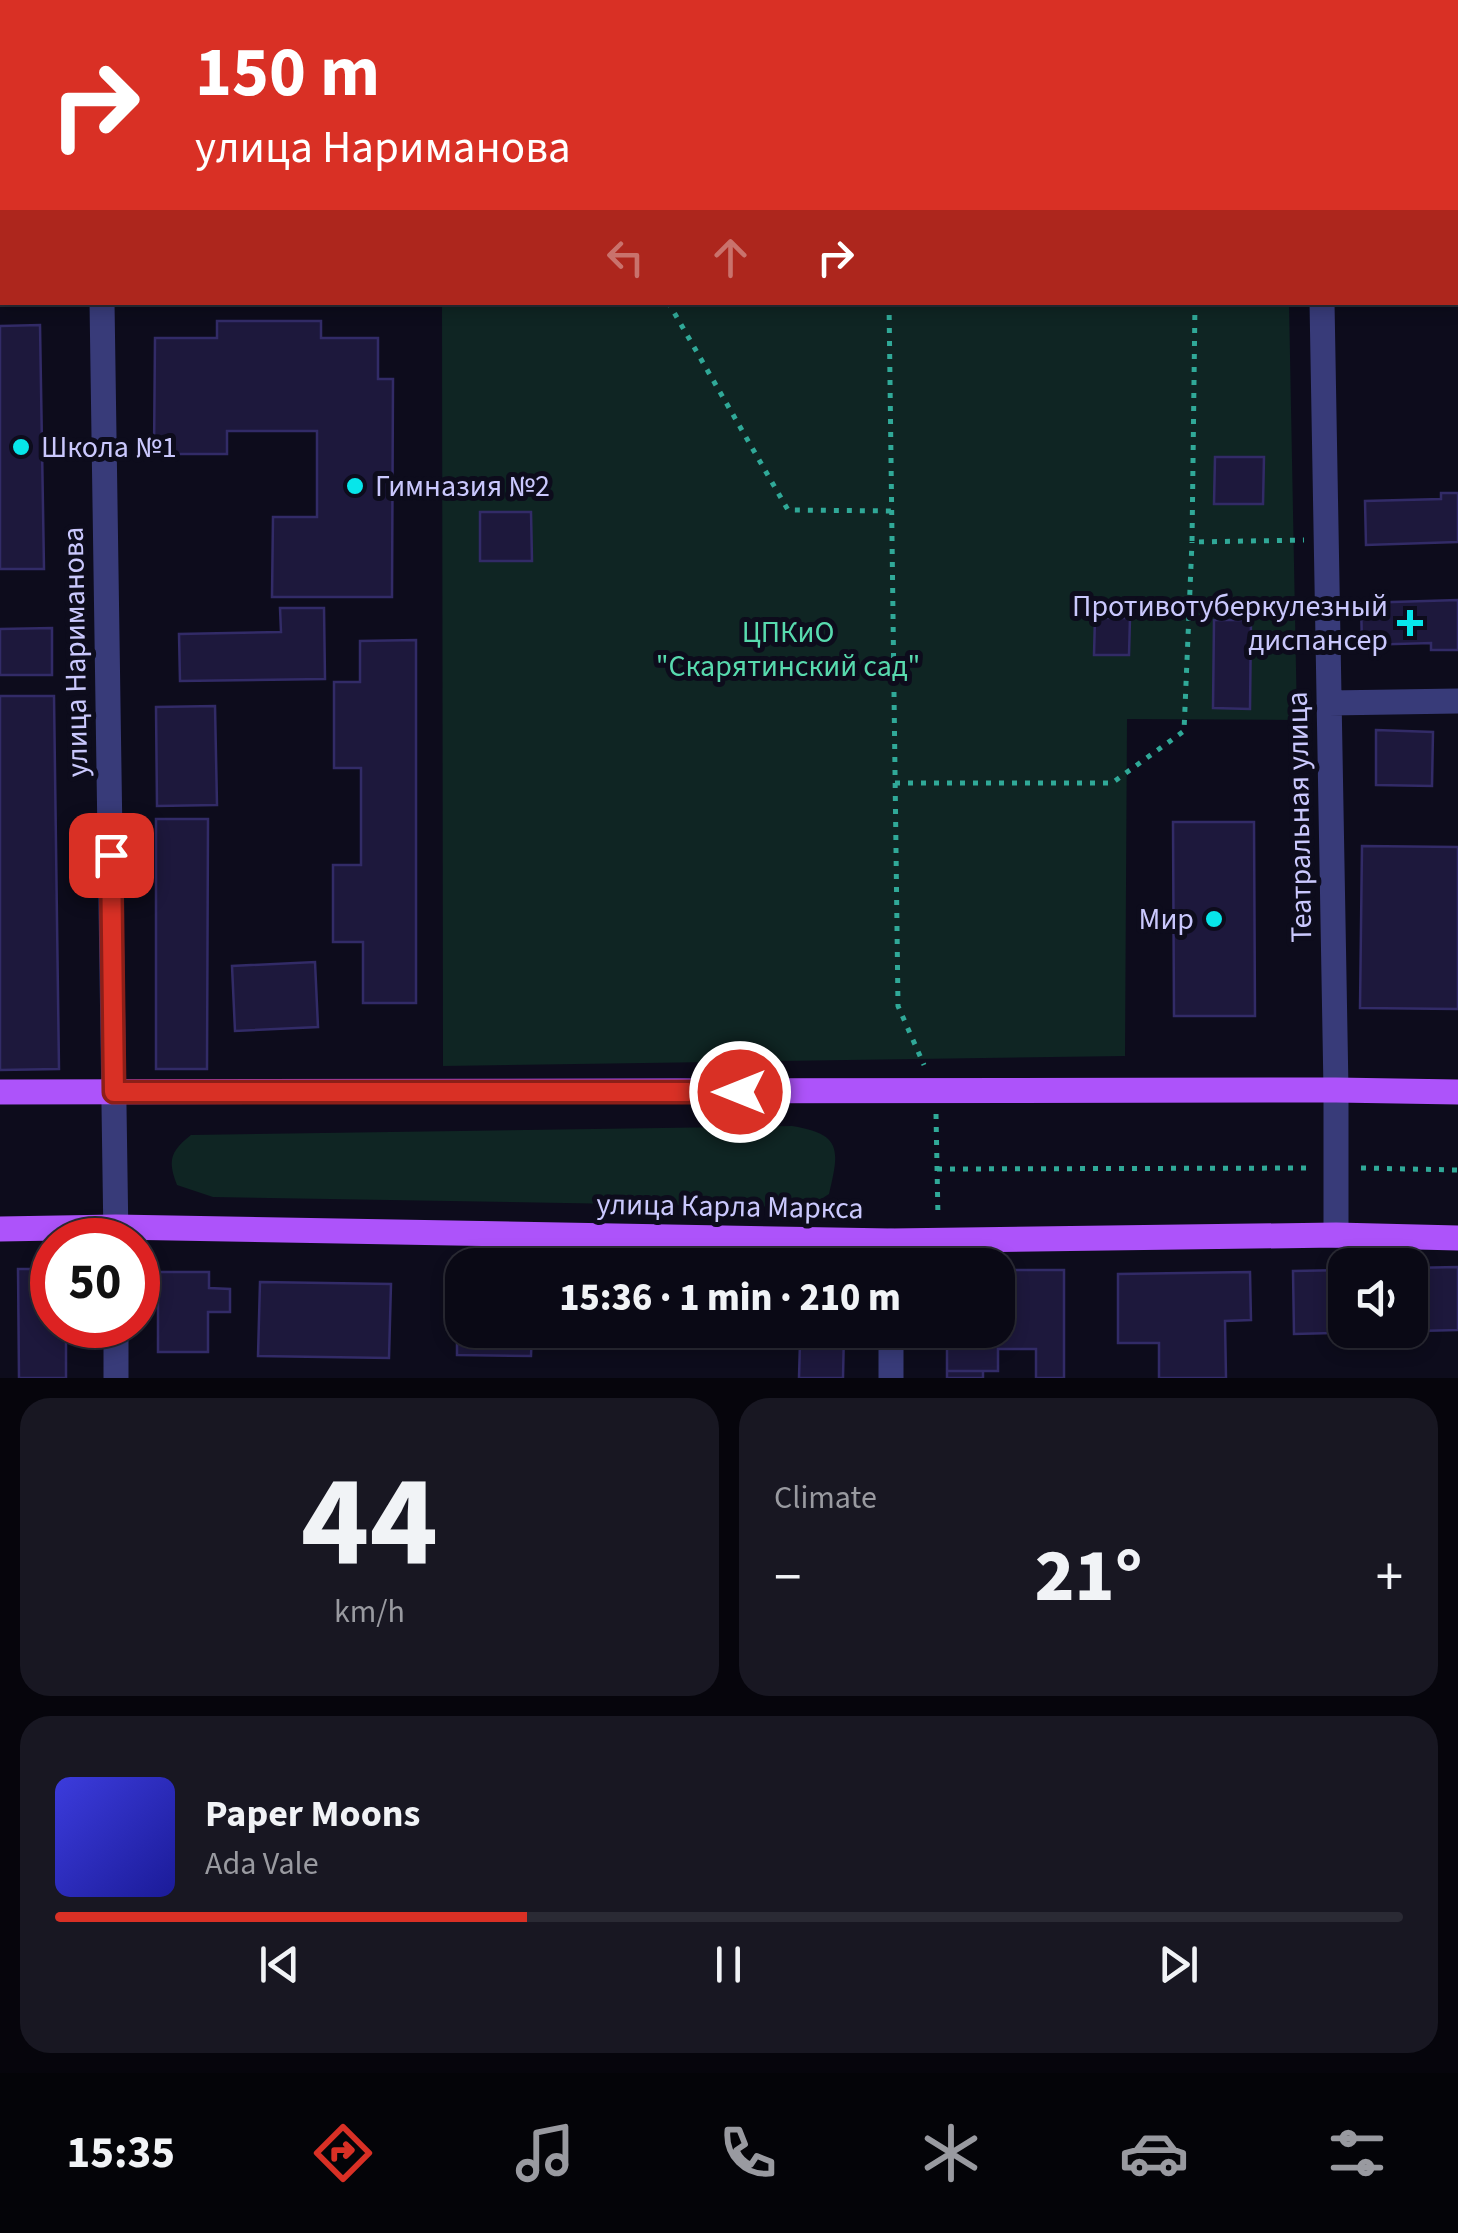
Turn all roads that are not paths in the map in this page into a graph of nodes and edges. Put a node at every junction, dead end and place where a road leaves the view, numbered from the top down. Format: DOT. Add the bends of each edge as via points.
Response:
graph roads {
  1 [pos="102,305"];
  2 [pos="1322,305"];
  3 [pos="1458,701"];
  4 [pos="1329,703"];
  5 [pos="1336,1090"];
  6 [pos="0,1092"];
  7 [pos="114,1092"];
  8 [pos="1458,1092"];
  9 [pos="116,1218"];
  10 [pos="0,1229"];
  11 [pos="30,1230"];
  12 [pos="160,1235"];
  13 [pos="1336,1235"];
  14 [pos="1458,1238"];
  15 [pos="687,1248"];
  16 [pos="911,1248"];
  17 [pos="116,1348"];
  18 [pos="891,1348"];
  19 [pos="116,1378"];
  20 [pos="891,1378"];
  1 -- 7 [label="street, улица Нариманова"];
  2 -- 4 [label="street, Театральная улица"];
  3 -- 4 [label="street"];
  4 -- 5 [label="street, Театральная улица"];
  5 -- 7 [label="main road"];
  5 -- 8 [label="main road"];
  5 -- 13 [label="street, Театральная улица"];
  6 -- 7 [label="main road"];
  7 -- 9 [label="street, улица Нариманова"];
  10 -- 11 [label="main road, улица Карла Маркса"];
  12 -- 15 [label="main road, улица Карла Маркса"];
  13 -- 14 [label="main road, улица Карла Маркса"];
  13 -- 16 [label="main road, улица Карла Маркса" via="938,1241"];
  17 -- 19 [label="street"];
  18 -- 20 [label="street"];
}
